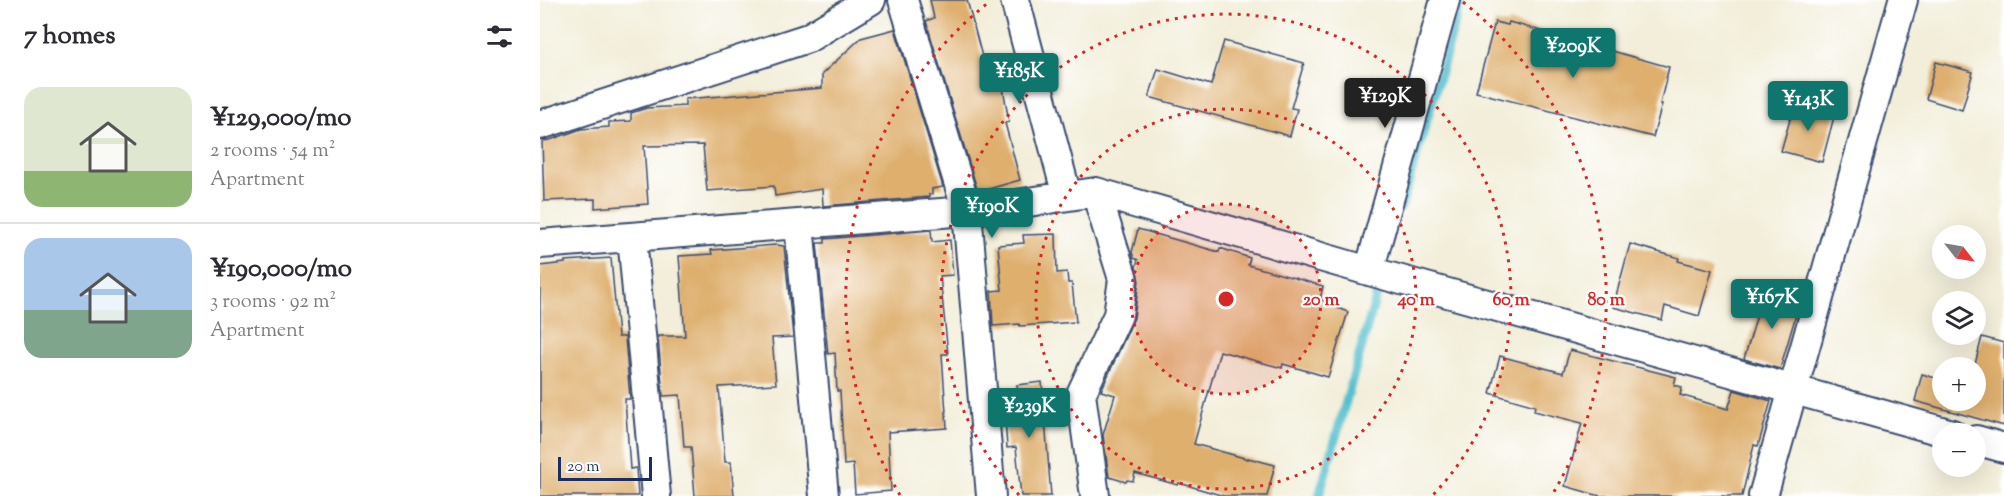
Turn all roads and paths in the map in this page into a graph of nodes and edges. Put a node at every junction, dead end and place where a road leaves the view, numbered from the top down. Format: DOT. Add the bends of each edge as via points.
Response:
graph roads {
  1 [pos="871,0"];
  2 [pos="903,0"];
  3 [pos="1015,0"];
  4 [pos="1445,0"];
  5 [pos="1903,0"];
  6 [pos="540,125"];
  7 [pos="1096,192"];
  8 [pos="1067,196"];
  9 [pos="967,211"];
  10 [pos="799,224"];
  11 [pos="632,237"];
  12 [pos="540,244"];
  13 [pos="1369,271"];
  14 [pos="1794,388"];
  15 [pos="1932,428"];
  16 [pos="1986,443"];
  17 [pos="2004,448"];
  18 [pos="656,496"];
  19 [pos="824,496"];
  20 [pos="991,496"];
  21 [pos="1095,496"];
  22 [pos="1763,496"];
  1 -- 6 [label="street" via="808,38"];
  2 -- 9 [label="street"];
  3 -- 8 [label="street"];
  4 -- 13 [label="street"];
  5 -- 14 [label="street"];
  7 -- 8 [label="street"];
  7 -- 13 [label="street"];
  7 -- 21 [label="street" via="1123,279 1118,315 1081,394"];
  8 -- 9 [label="street"];
  9 -- 10 [label="street"];
  9 -- 20 [label="street"];
  10 -- 11 [label="street"];
  10 -- 19 [label="street"];
  11 -- 12 [label="street"];
  11 -- 18 [label="street"];
  13 -- 14 [label="street"];
  14 -- 15 [label="street"];
  14 -- 22 [label="street"];
  16 -- 17 [label="street"];
}
